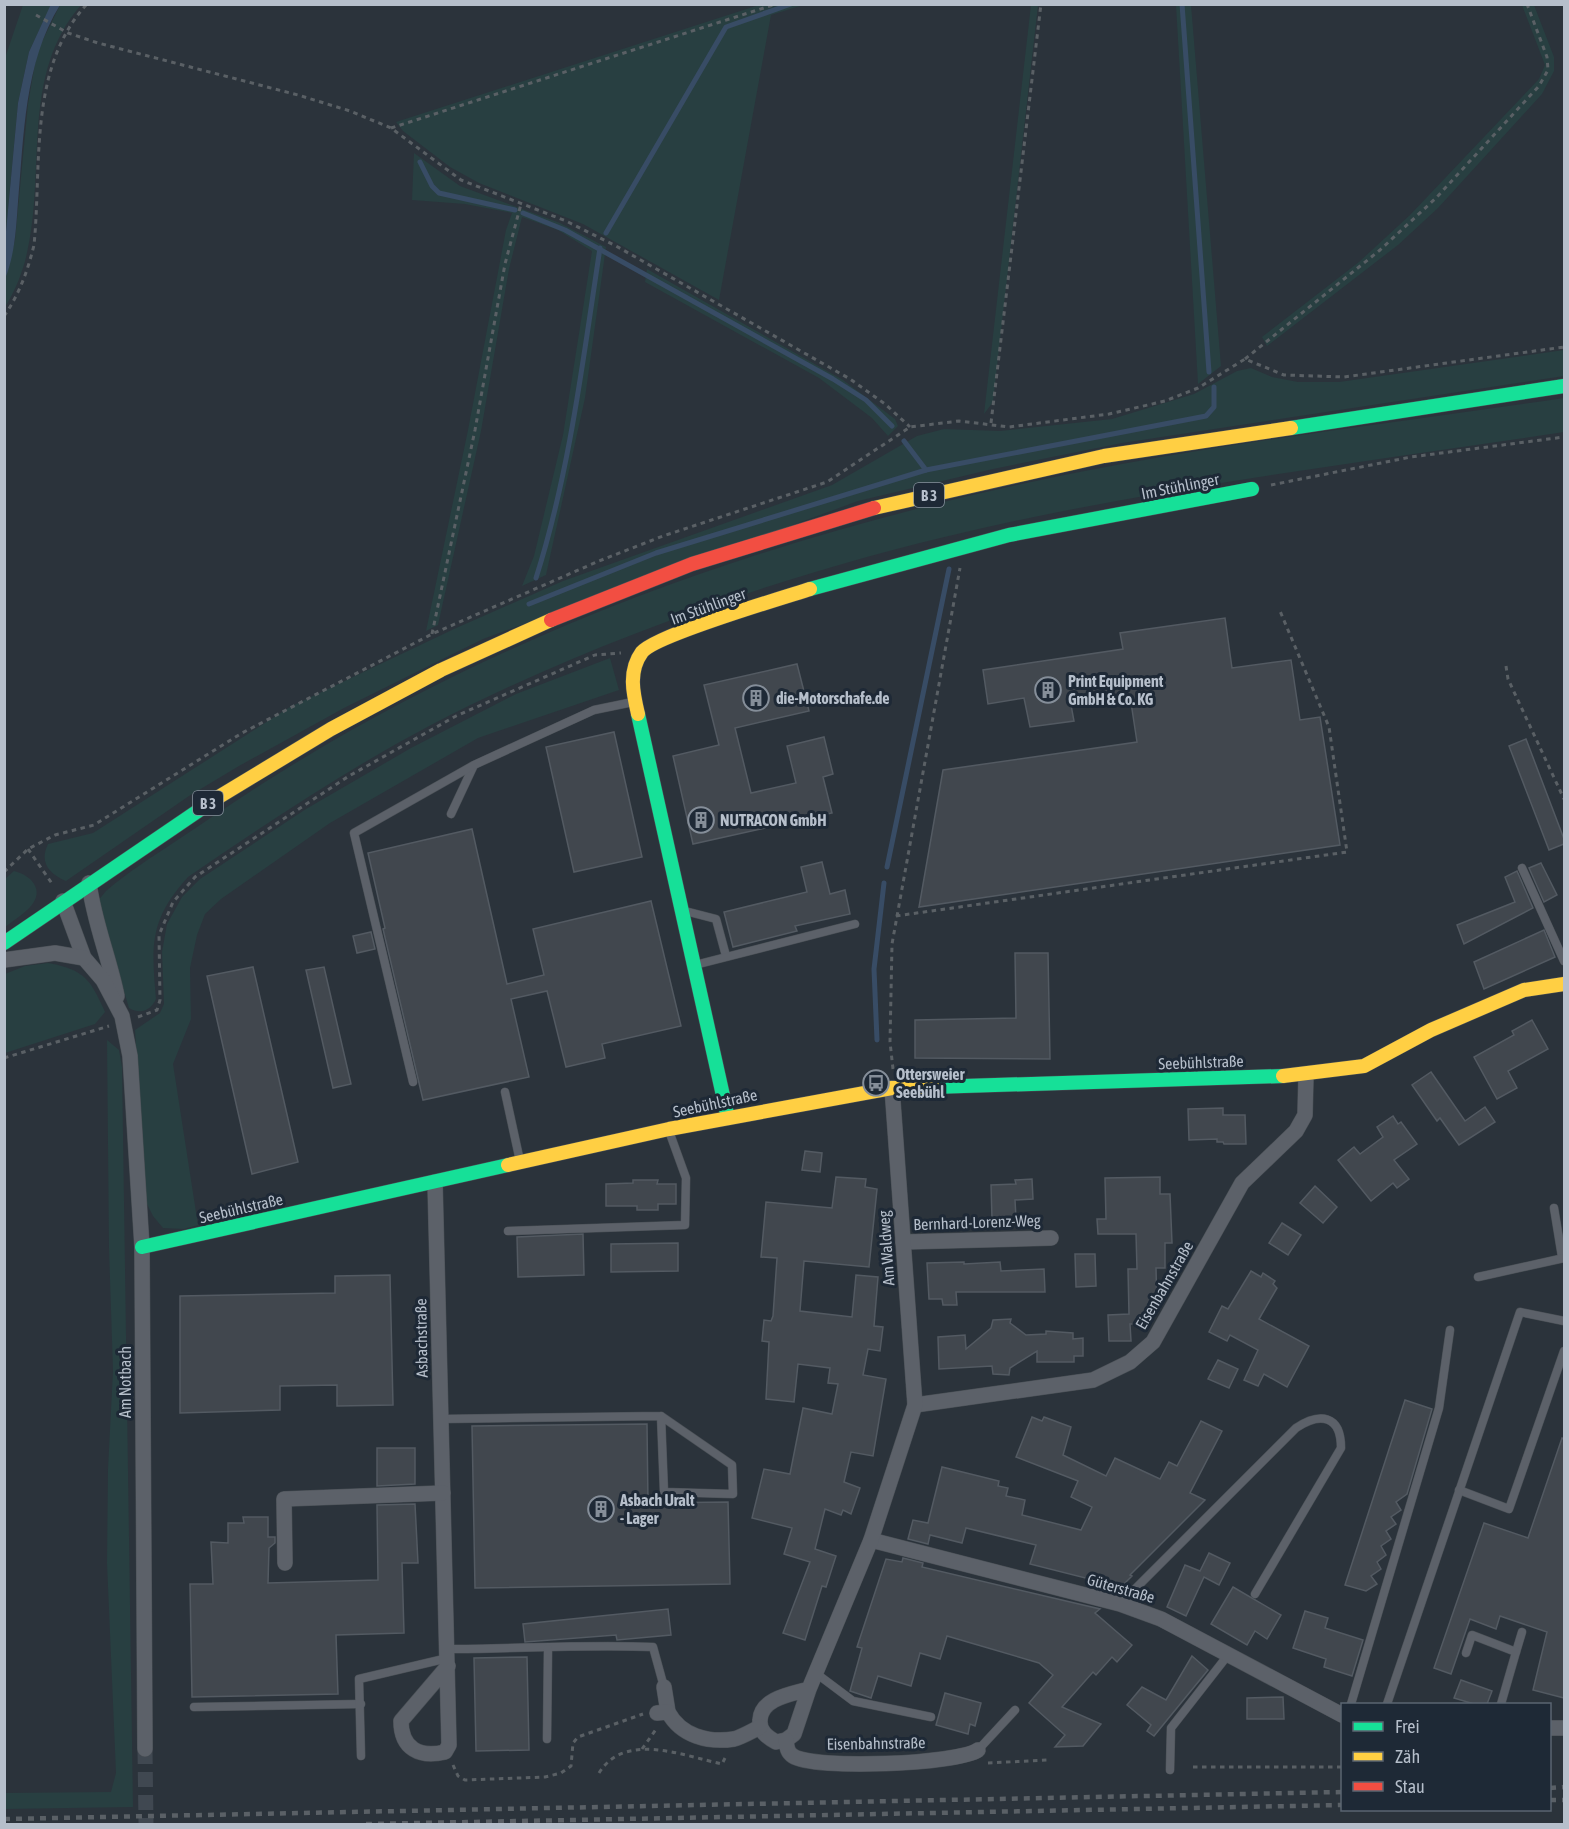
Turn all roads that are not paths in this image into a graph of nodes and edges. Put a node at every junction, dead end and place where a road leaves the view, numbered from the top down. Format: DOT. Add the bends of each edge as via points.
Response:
graph roads {
  1 [pos="1564,386"];
  2 [pos="1252,489"];
  3 [pos="635,701"];
  4 [pos="474,765"];
  5 [pos="451,814"];
  6 [pos="1522,868"];
  7 [pos="88,883"];
  8 [pos="63,901"];
  9 [pos="681,910"];
  10 [pos="855,924"];
  11 [pos="4,943"];
  12 [pos="726,956"];
  13 [pos="84,958"];
  14 [pos="4,960"];
  15 [pos="1564,961"];
  16 [pos="694,965"];
  17 [pos="1564,984"];
  18 [pos="122,1019"];
  19 [pos="1306,1075"];
  20 [pos="413,1082"];
  21 [pos="893,1088"];
  22 [pos="505,1092"];
  23 [pos="728,1118"];
  24 [pos="669,1129"];
  25 [pos="520,1163"];
  26 [pos="435,1182"];
  27 [pos="1554,1208"];
  28 [pos="508,1231"];
  29 [pos="1051,1238"];
  30 [pos="903,1242"];
  31 [pos="142,1247"];
  32 [pos="1563,1257"];
  33 [pos="1478,1277"];
  34 [pos="1564,1322"];
  35 [pos="1450,1330"];
  36 [pos="1564,1351"];
  37 [pos="915,1405"];
  38 [pos="661,1416"];
  39 [pos="441,1419"];
  40 [pos="1460,1490"];
  41 [pos="444,1493"];
  42 [pos="871,1540"];
  43 [pos="285,1563"];
  44 [pos="1255,1594"];
  45 [pos="1120,1604"];
  46 [pos="1522,1632"];
  47 [pos="548,1649"];
  48 [pos="1516,1652"];
  49 [pos="1466,1653"];
  50 [pos="1228,1655"];
  51 [pos="448,1658"];
  52 [pos="817,1674"];
  53 [pos="664,1687"];
  54 [pos="809,1689"];
  55 [pos="1351,1703"];
  56 [pos="1387,1703"];
  57 [pos="1502,1703"];
  58 [pos="361,1704"];
  59 [pos="194,1707"];
  60 [pos="1014,1710"];
  61 [pos="1341,1714"];
  62 [pos="931,1717"];
  63 [pos="759,1726"];
  64 [pos="547,1739"];
  65 [pos="786,1740"];
  66 [pos="145,1749"];
  67 [pos="974,1753"];
  68 [pos="362,1756"];
  69 [pos="1170,1770"];
  1 -- 7 [label="street, B 3" via="1104,456 872,509 692,564 554,619 441,670 321,735 196,810"];
  2 -- 3 [label="street, Im Stühlinger" via="1035,529 834,581 738,612 661,640 643,651 632,672"];
  3 -- 4 [label="lane" via="594,710"];
  3 -- 9 [label="street"];
  4 -- 5 [label="lane"];
  4 -- 20 [label="lane" via="354,833"];
  6 -- 15 [label="lane"];
  7 -- 8 [label="street, B 3"];
  7 -- 18 [label="street, Am Notbach"];
  8 -- 11 [label="street, B 3"];
  8 -- 13 [label="street, Am Notbach"];
  9 -- 12 [label="lane" via="716,919"];
  9 -- 16 [label="street"];
  10 -- 12 [label="lane"];
  12 -- 16 [label="lane"];
  13 -- 14 [label="street" via="55,953"];
  13 -- 18 [label="street, Am Notbach" via="103,980"];
  16 -- 23 [label="street"];
  17 -- 19 [label="street" via="1524,990 1431,1030 1364,1066"];
  18 -- 31 [label="street, Am Notbach" via="130,1056"];
  19 -- 21 [label="street, Seebühlstraße"];
  19 -- 37 [label="street, Eisenbahnstraße" via="1305,1115 1296,1131 1242,1184 1153,1342 1130,1362 1093,1380"];
  21 -- 23 [label="street, Seebühlstraße"];
  21 -- 30 [label="street, Am Waldweg"];
  22 -- 25 [label="lane"];
  23 -- 24 [label="street, Seebühlstraße"];
  24 -- 25 [label="street, Seebühlstraße"];
  24 -- 28 [label="lane" via="686,1179 685,1225"];
  25 -- 26 [label="street, Seebühlstraße"];
  26 -- 31 [label="street, Seebühlstraße"];
  26 -- 39 [label="street, Asbachstraße"];
  27 -- 32 [label="lane"];
  29 -- 30 [label="street, Bernhard-Lorenz-Weg"];
  30 -- 37 [label="street, Am Waldweg"];
  31 -- 66 [label="street, Am Notbach"];
  32 -- 33 [label="lane"];
  34 -- 40 [label="lane" via="1520,1312"];
  35 -- 55 [label="lane" via="1439,1408"];
  36 -- 40 [label="lane" via="1509,1509"];
  37 -- 42 [label="street"];
  38 -- 38 [label="lane" via="732,1465 733,1494 664,1492"];
  38 -- 39 [label="lane"];
  39 -- 41 [label="street, Asbachstraße"];
  40 -- 56 [label="lane"];
  41 -- 43 [label="street" via="284,1499"];
  41 -- 51 [label="street, Asbachstraße"];
  42 -- 45 [label="street, Güterstraße"];
  42 -- 52 [label="street"];
  44 -- 45 [label="lane" via="1341,1448 1341,1434 1334,1423 1320,1417 1296,1428"];
  45 -- 50 [label="street, Güterstraße" via="1161,1619"];
  46 -- 48 [label="lane"];
  47 -- 51 [label="lane"];
  47 -- 53 [label="lane" via="653,1647"];
  47 -- 64 [label="lane"];
  48 -- 49 [label="lane" via="1472,1635"];
  48 -- 57 [label="lane"];
  50 -- 61 [label="street, Güterstraße"];
  50 -- 69 [label="lane" via="1172,1728"];
  51 -- 51 [label="street, Asbachstraße" via="449,1745 445,1752 422,1755 407,1746 401,1721"];
  51 -- 58 [label="lane" via="359,1679"];
  52 -- 54 [label="street"];
  52 -- 62 [label="lane" via="852,1701"];
  53 -- 63 [label="street" via="660,1718 696,1736 736,1739"];
  54 -- 63 [label="street" via="772,1701 760,1716"];
  54 -- 65 [label="street" via="794,1734"];
  58 -- 59 [label="lane"];
  58 -- 68 [label="lane"];
  60 -- 67 [label="lane"];
  63 -- 65 [label="street, Eisenbahnstraße" via="776,1742"];
  65 -- 67 [label="street, Eisenbahnstraße" via="788,1752 794,1757 814,1762 869,1764"];
}
